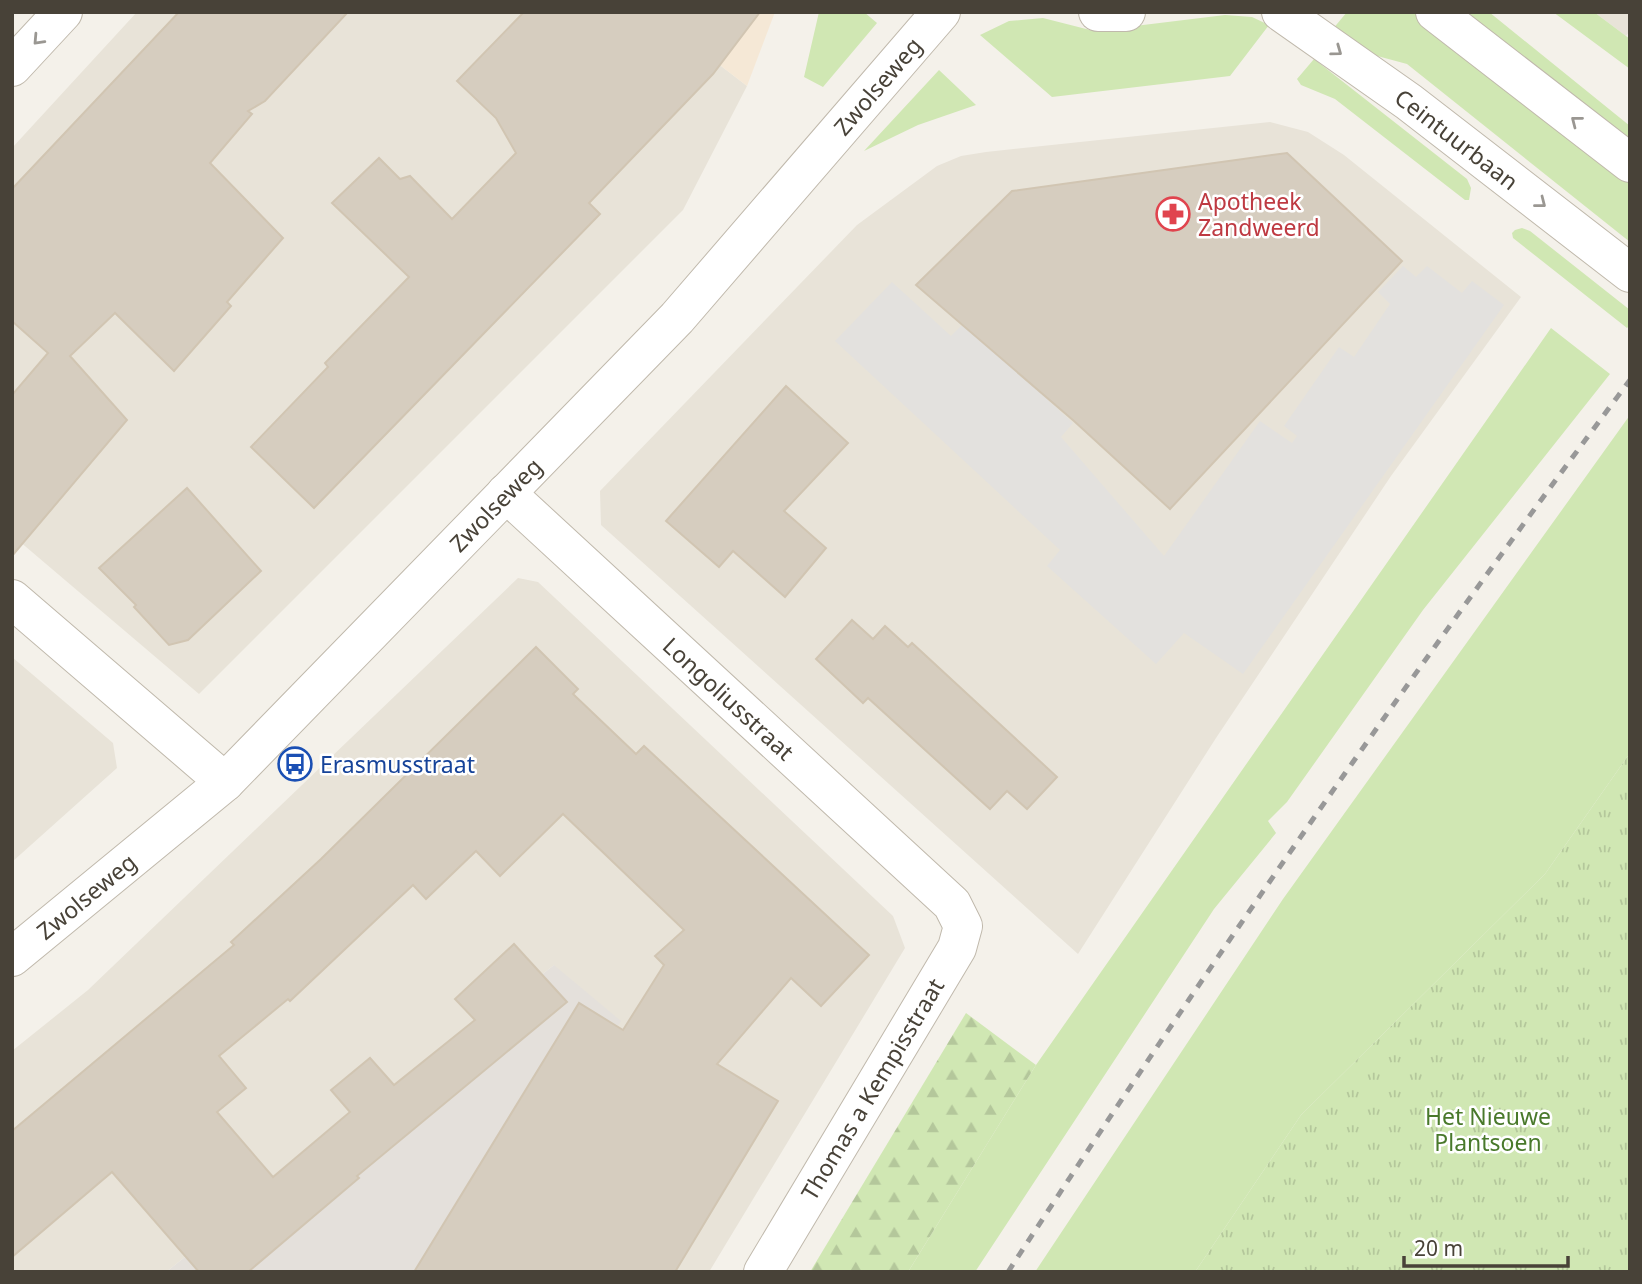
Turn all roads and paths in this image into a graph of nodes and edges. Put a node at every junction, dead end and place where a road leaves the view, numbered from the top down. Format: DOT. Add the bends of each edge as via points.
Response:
graph roads {
  1 [pos="63,12"];
  2 [pos="941,12"];
  3 [pos="1098,12"];
  4 [pos="1126,12"];
  5 [pos="1281,12"];
  6 [pos="1436,12"];
  7 [pos="12,67"];
  8 [pos="1630,163"];
  9 [pos="1630,273"];
  10 [pos="506,493"];
  11 [pos="12,599"];
  12 [pos="225,782"];
  13 [pos="953,904"];
  14 [pos="12,957"];
  15 [pos="762,1272"];
  1 -- 7 [label="street, one-way"];
  2 -- 10 [label="street, Zwolseweg" via="677,318"];
  3 -- 4 [label="street"];
  5 -- 9 [label="street, Ceintuurbaan, one-way" via="1409,102"];
  8 -- 6 [label="street, one-way"];
  10 -- 12 [label="street, Zwolseweg"];
  10 -- 13 [label="street, Longoliusstraat"];
  11 -- 12 [label="street"];
  12 -- 14 [label="street, Zwolseweg"];
  13 -- 15 [label="street, Thomas a Kempisstraat" via="963,926 957,948"];
}
